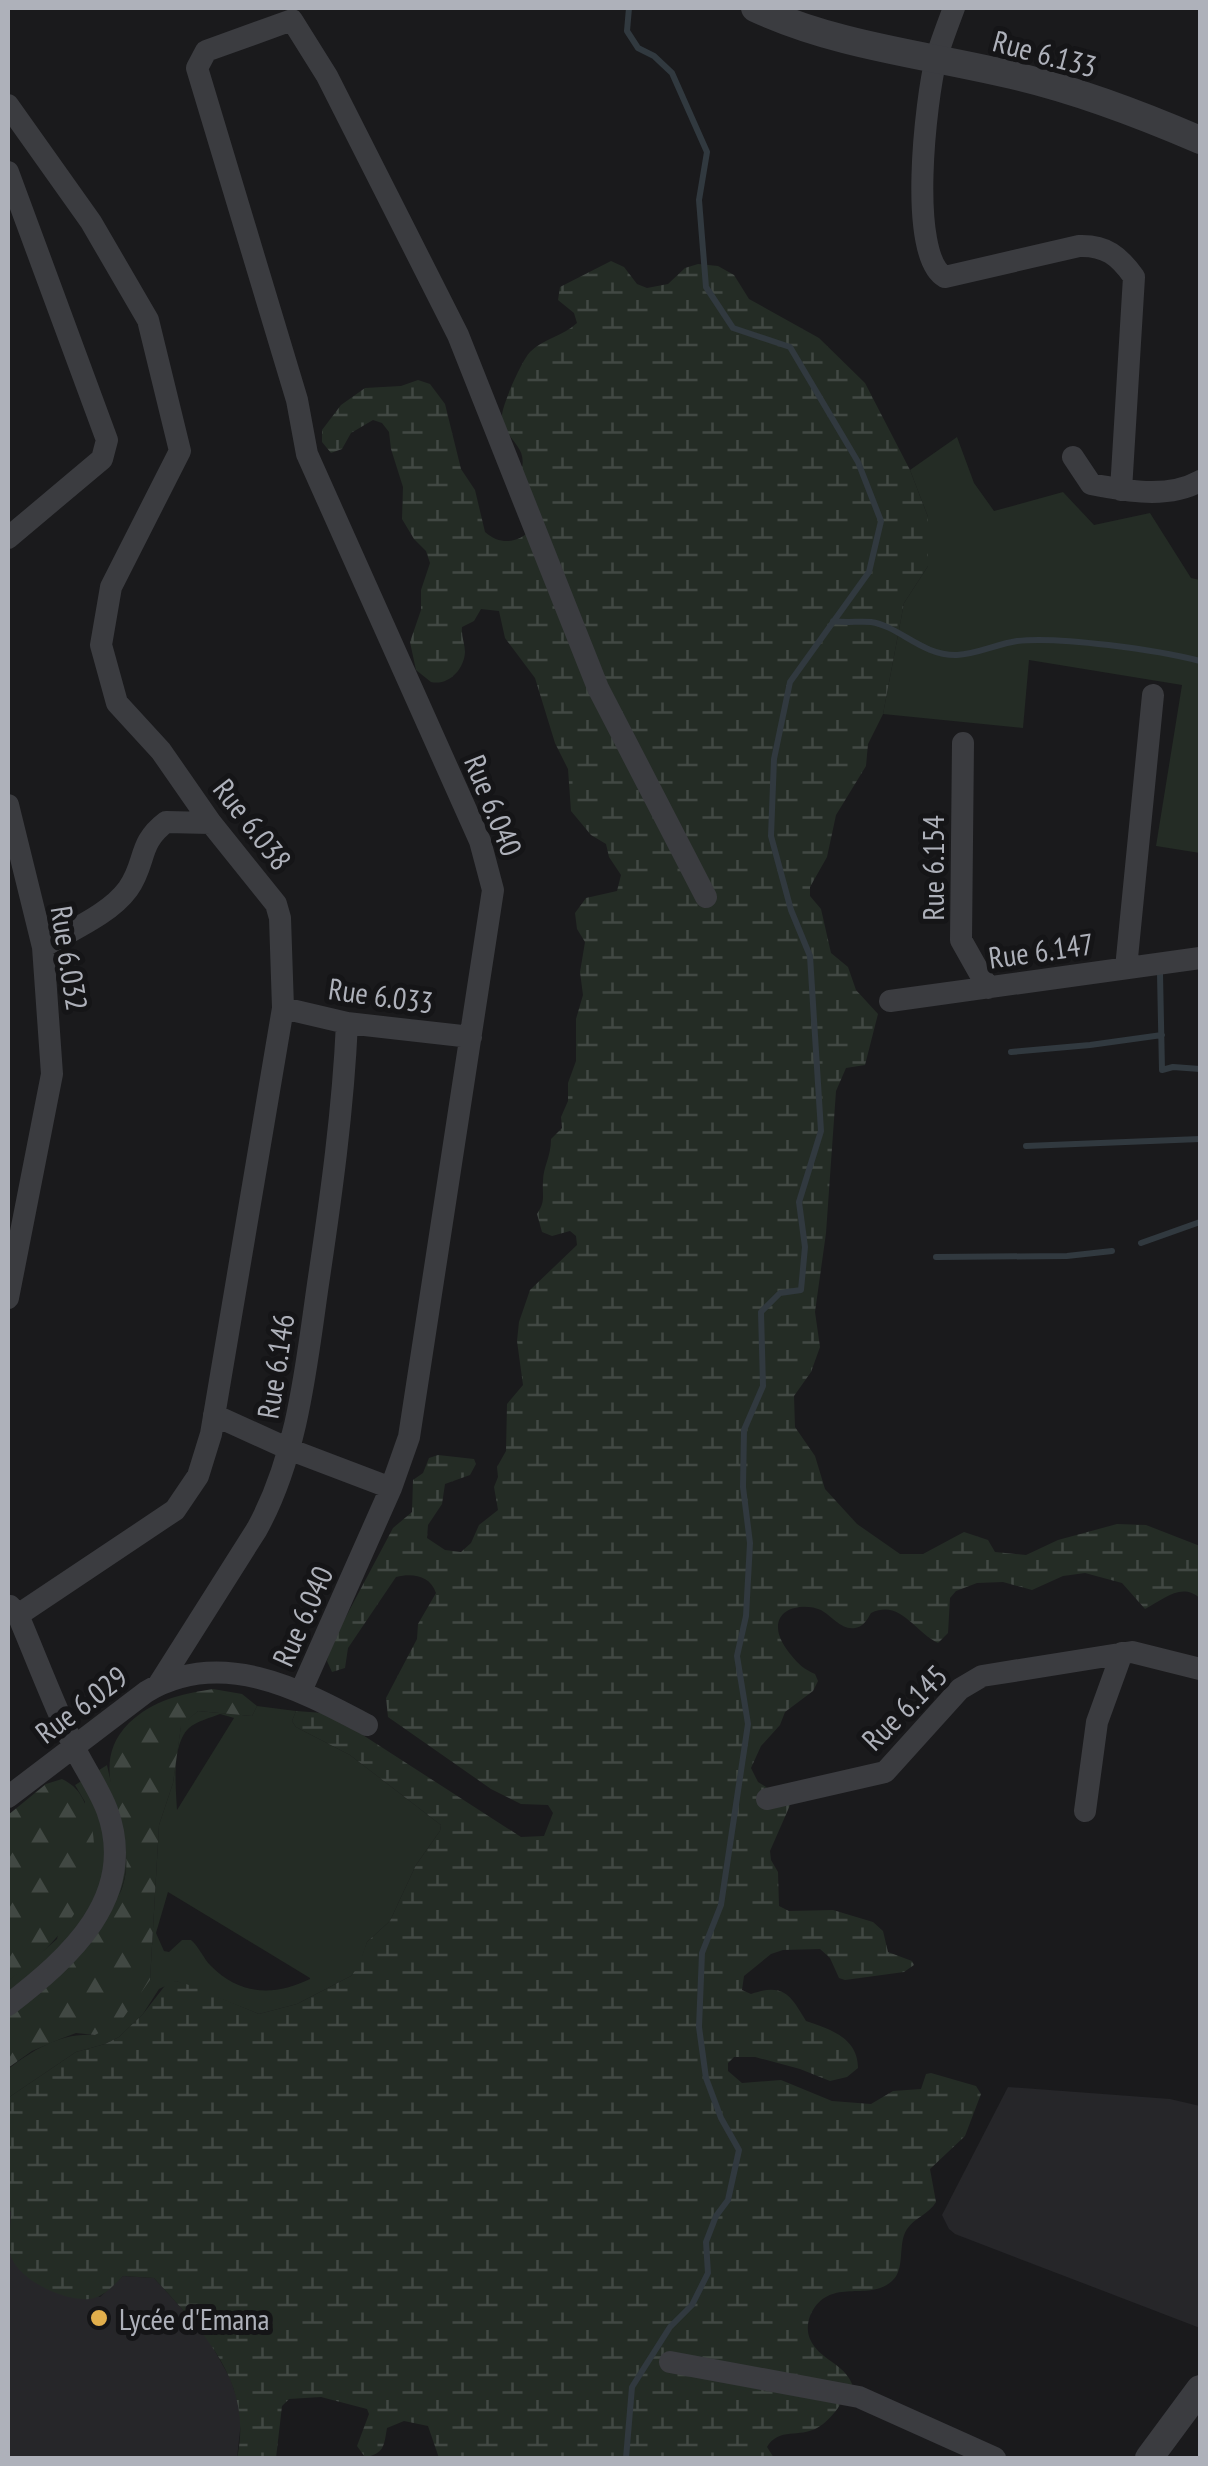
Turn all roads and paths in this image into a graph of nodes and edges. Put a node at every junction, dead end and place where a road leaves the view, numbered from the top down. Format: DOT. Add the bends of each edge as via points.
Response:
graph roads {
  1 [pos="754,8"];
  2 [pos="954,8"];
  3 [pos="936,60"];
  4 [pos="8,105"];
  5 [pos="1200,140"];
  6 [pos="8,172"];
  7 [pos="1073,457"];
  8 [pos="1200,480"];
  9 [pos="1121,490"];
  10 [pos="8,538"];
  11 [pos="1153,695"];
  12 [pos="963,743"];
  13 [pos="8,806"];
  14 [pos="211,823"];
  15 [pos="706,897"];
  16 [pos="42,948"];
  17 [pos="1200,958"];
  18 [pos="1126,968"];
  19 [pos="988,988"];
  20 [pos="890,1001"];
  21 [pos="283,1008"];
  22 [pos="347,1024"];
  23 [pos="470,1037"];
  24 [pos="8,1298"];
  25 [pos="214,1416"];
  26 [pos="291,1450"];
  27 [pos="391,1488"];
  28 [pos="11,1608"];
  29 [pos="1122,1653"];
  30 [pos="1200,1669"];
  31 [pos="159,1684"];
  32 [pos="301,1691"];
  33 [pos="367,1725"];
  34 [pos="74,1746"];
  35 [pos="8,1798"];
  36 [pos="768,1799"];
  37 [pos="1086,1811"];
  38 [pos="8,2005"];
  39 [pos="670,2362"];
  40 [pos="1200,2389"];
  41 [pos="995,2458"];
  42 [pos="1149,2458"];
  1 -- 3 [label="street, Rue 6.133" via="828,37"];
  2 -- 3 [label="street"];
  3 -- 5 [label="street, Rue 6.133" via="1021,77"];
  3 -- 9 [label="street" via="921,162 935,272 959,276 1095,245 1121,258 1134,277"];
  4 -- 14 [label="street, Rue 6.038" via="91,222 148,320 180,450 111,587 102,645 117,703 162,751"];
  6 -- 10 [label="street" via="107,440 102,459"];
  7 -- 9 [label="street" via="1091,484"];
  8 -- 9 [label="street" via="1164,492"];
  11 -- 18 [label="street"];
  12 -- 19 [label="street, Rue 6.154" via="962,940"];
  13 -- 16 [label="street, Rue 6.032"];
  14 -- 16 [label="street" via="166,822 146,840 134,878 117,901"];
  14 -- 21 [label="street, Rue 6.038" via="276,904"];
  15 -- 23 [label="street, Rue 6.040" via="598,688 458,335 328,76 292,20 206,51 197,68 292,382 307,454 487,860 493,890"];
  16 -- 24 [label="street, Rue 6.032" via="52,1074"];
  17 -- 18 [label="street, Rue 6.147"];
  18 -- 19 [label="street, Rue 6.147"];
  19 -- 20 [label="street, Rue 6.147"];
  21 -- 22 [label="street, Rue 6.033"];
  21 -- 25 [label="street, Rue 6.038"];
  22 -- 23 [label="street, Rue 6.033"];
  22 -- 26 [label="street, Rue 6.146" via="343,1114"];
  23 -- 27 [label="street, Rue 6.040" via="409,1437"];
  25 -- 26 [label="street"];
  25 -- 28 [label="street, Rue 6.038" via="198,1476 175,1510"];
  26 -- 27 [label="street"];
  26 -- 31 [label="street, Rue 6.146" via="257,1529"];
  27 -- 32 [label="street, Rue 6.040"];
  28 -- 34 [label="street"];
  29 -- 30 [label="street, Rue 6.145"];
  29 -- 36 [label="street, Rue 6.145" via="982,1676 960,1688 884,1772"];
  29 -- 37 [label="street" via="1097,1722"];
  31 -- 32 [label="street, Rue 6.029" via="214,1672"];
  31 -- 34 [label="street, Rue 6.029"];
  32 -- 33 [label="street, Rue 6.029"];
  34 -- 35 [label="street, Rue 6.029"];
  34 -- 38 [label="street" via="107,1812 109,1894 94,1923 59,1962"];
  39 -- 41 [label="street" via="859,2397"];
  40 -- 42 [label="street"];
}
